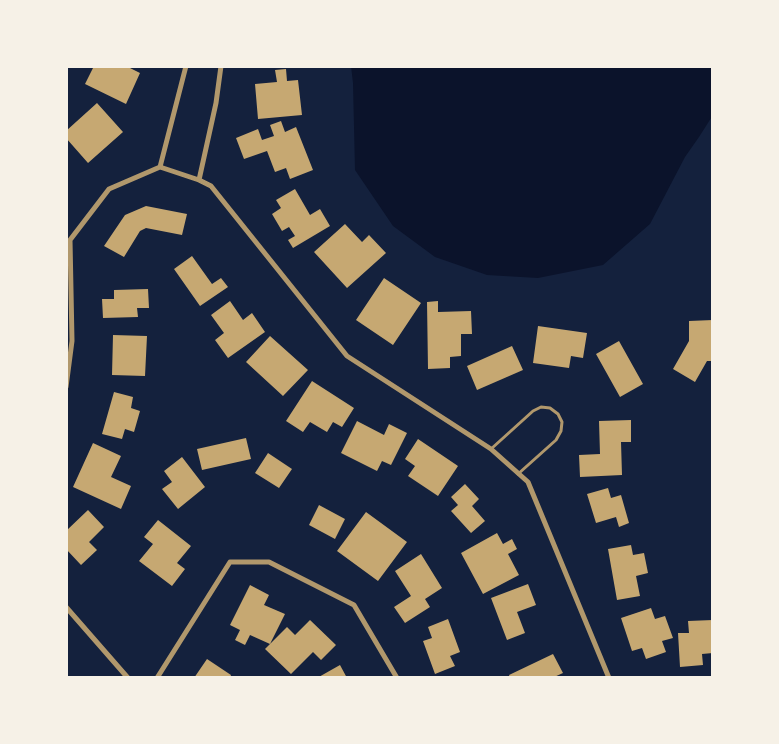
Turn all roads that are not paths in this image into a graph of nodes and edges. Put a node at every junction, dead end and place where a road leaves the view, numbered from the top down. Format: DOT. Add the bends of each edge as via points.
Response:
graph roads {
  1 [pos="186,66"];
  2 [pos="221,66"];
  3 [pos="160,167"];
  4 [pos="198,180"];
  5 [pos="66,387"];
  6 [pos="492,449"];
  7 [pos="518,474"];
  8 [pos="66,607"];
  9 [pos="128,678"];
  10 [pos="157,678"];
  11 [pos="397,678"];
  12 [pos="609,678"];
  1 -- 3 [label="street"];
  2 -- 4 [label="street"];
  3 -- 4 [label="street"];
  3 -- 5 [label="street" via="109,188 70,240 72,340"];
  4 -- 6 [label="street" via="211,186 347,356"];
  6 -- 7 [label="street"];
  6 -- 7 [label="lane" via="533,411 541,407 550,408 558,414 562,422 556,440"];
  7 -- 12 [label="street" via="528,482"];
  8 -- 9 [label="street"];
  10 -- 11 [label="street" via="230,562 269,562 354,605"];
}
